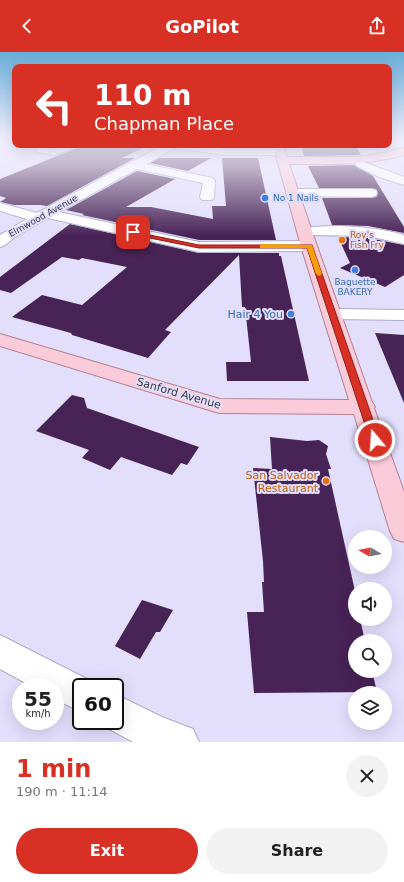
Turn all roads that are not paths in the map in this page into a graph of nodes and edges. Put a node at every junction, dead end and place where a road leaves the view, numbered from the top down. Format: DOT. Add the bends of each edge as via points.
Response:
graph roads {
  1 [pos="124,171"];
  2 [pos="164,171"];
  3 [pos="286,171"];
  4 [pos="321,171"];
  5 [pos="377,171"];
  6 [pos="317,172"];
  7 [pos="299,175"];
  8 [pos="403,186"];
  9 [pos="291,188"];
  10 [pos="371,193"];
  11 [pos="207,197"];
  12 [pos="0,207"];
  13 [pos="43,216"];
  14 [pos="307,238"];
  15 [pos="404,240"];
  16 [pos="0,242"];
  17 [pos="332,314"];
  18 [pos="404,315"];
  19 [pos="0,340"];
  20 [pos="364,407"];
  21 [pos="404,531"];
  22 [pos="0,651"];
  23 [pos="72,689"];
  24 [pos="124,717"];
  25 [pos="180,742"];
  1 -- 13 [label="street, Elmwood Avenue"];
  2 -- 11 [label="street" via="209,181"];
  3 -- 9 [label="main road"];
  4 -- 6 [label="main road"];
  5 -- 8 [label="street" via="383,174 385,185"];
  7 -- 9 [label="main road" via="293,179"];
  9 -- 10 [label="street"];
  9 -- 14 [label="main road"];
  12 -- 13 [label="street"];
  13 -- 14 [label="street" via="199,247"];
  13 -- 16 [label="street, Elmwood Avenue"];
  14 -- 15 [label="street" via="332,230 388,234"];
  14 -- 17 [label="main road"];
  17 -- 18 [label="street"];
  17 -- 20 [label="main road"];
  19 -- 20 [label="main road, Sanford Avenue" via="219,406"];
  20 -- 21 [label="main road"];
  22 -- 23 [label="street"];
  24 -- 25 [label="street" via="154,733"];
}
